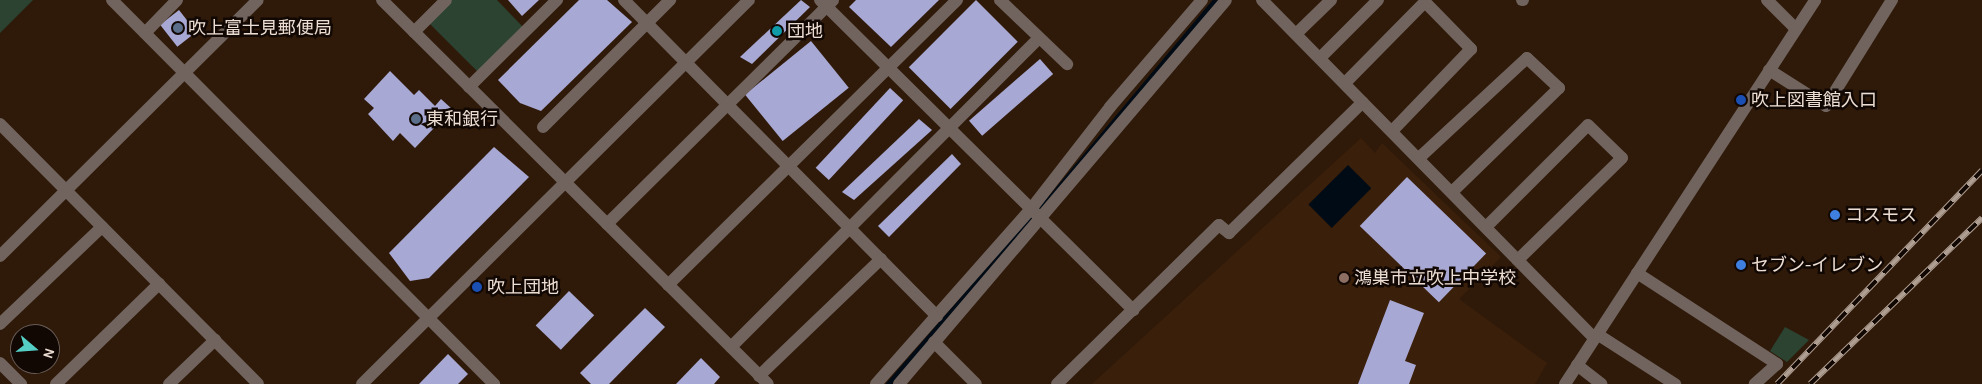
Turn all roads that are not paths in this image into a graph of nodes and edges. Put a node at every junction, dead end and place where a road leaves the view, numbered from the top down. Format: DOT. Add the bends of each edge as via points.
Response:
graph roads {
  1 [pos="112,0"];
  2 [pos="177,0"];
  3 [pos="258,0"];
  4 [pos="382,0"];
  5 [pos="446,0"];
  6 [pos="558,0"];
  7 [pos="624,0"];
  8 [pos="670,0"];
  9 [pos="749,0"];
  10 [pos="957,0"];
  11 [pos="1000,0"];
  12 [pos="1202,0"];
  13 [pos="1226,0"];
  14 [pos="1262,0"];
  15 [pos="1331,0"];
  16 [pos="1378,0"];
  17 [pos="1767,0"];
  18 [pos="1815,0"];
  19 [pos="1892,0"];
  20 [pos="827,2"];
  21 [pos="647,23"];
  22 [pos="1796,29"];
  23 [pos="414,32"];
  24 [pos="145,33"];
  25 [pos="1296,34"];
  26 [pos="1040,38"];
  27 [pos="1320,58"];
  28 [pos="686,62"];
  29 [pos="1066,64"];
  30 [pos="889,68"];
  31 [pos="1769,70"];
  32 [pos="184,75"];
  33 [pos="1345,83"];
  34 [pos="469,87"];
  35 [pos="1363,102"];
  36 [pos="726,104"];
  37 [pos="0,124"];
  38 [pos="543,127"];
  39 [pos="951,130"];
  40 [pos="1392,131"];
  41 [pos="1420,158"];
  42 [pos="788,166"];
  43 [pos="566,182"];
  44 [pos="67,191"];
  45 [pos="1452,192"];
  46 [pos="1031,209"];
  47 [pos="1041,219"];
  48 [pos="607,224"];
  49 [pos="102,227"];
  50 [pos="1486,227"];
  51 [pos="850,228"];
  52 [pos="0,256"];
  53 [pos="881,259"];
  54 [pos="1518,260"];
  55 [pos="1637,273"];
  56 [pos="159,284"];
  57 [pos="668,285"];
  58 [pos="1132,310"];
  59 [pos="937,316"];
  60 [pos="428,318"];
  61 [pos="0,324"];
  62 [pos="1596,336"];
  63 [pos="215,340"];
  64 [pos="934,342"];
  65 [pos="731,347"];
  66 [pos="0,363"];
  67 [pos="1577,365"];
  68 [pos="763,380"];
  69 [pos="21,384"];
  70 [pos="56,384"];
  71 [pos="169,384"];
  72 [pos="258,384"];
  73 [pos="362,384"];
  74 [pos="494,384"];
  75 [pos="876,384"];
  76 [pos="899,384"];
  77 [pos="976,384"];
  78 [pos="1057,384"];
  79 [pos="1565,384"];
  80 [pos="1601,384"];
  81 [pos="1675,384"];
  82 [pos="1755,384"];
  1 -- 24 [label="street"];
  2 -- 24 [label="street"];
  3 -- 32 [label="street"];
  4 -- 23 [label="street"];
  5 -- 23 [label="street"];
  6 -- 34 [label="street"];
  7 -- 21 [label="street"];
  8 -- 21 [label="street"];
  9 -- 28 [label="street"];
  10 -- 30 [label="street"];
  11 -- 26 [label="street"];
  12 -- 46 [label="street" via="1110,107"];
  13 -- 47 [label="street"];
  14 -- 25 [label="street"];
  15 -- 25 [label="street"];
  16 -- 27 [label="street"];
  17 -- 22 [label="street"];
  18 -- 22 [label="street"];
  19 -- 31 [label="street" via="1826,106"];
  20 -- 30 [label="street"];
  20 -- 36 [label="street"];
  21 -- 28 [label="street"];
  21 -- 38 [label="street"];
  22 -- 31 [label="street"];
  23 -- 34 [label="street"];
  24 -- 32 [label="street"];
  25 -- 27 [label="street"];
  26 -- 29 [label="street"];
  26 -- 39 [label="street"];
  27 -- 33 [label="street"];
  28 -- 36 [label="street"];
  28 -- 43 [label="street"];
  30 -- 39 [label="street"];
  30 -- 42 [label="street"];
  31 -- 55 [label="street"];
  32 -- 44 [label="street"];
  32 -- 60 [label="street"];
  33 -- 35 [label="street"];
  33 -- 40 [label="street" via="1425,2 1471,49"];
  34 -- 43 [label="street"];
  35 -- 40 [label="street"];
  35 -- 58 [label="street" via="1228,233 1219,225"];
  36 -- 42 [label="street"];
  36 -- 48 [label="street"];
  37 -- 44 [label="street"];
  39 -- 46 [label="street"];
  39 -- 51 [label="street"];
  40 -- 41 [label="street"];
  41 -- 45 [label="street"];
  41 -- 45 [label="street" via="1527,58 1559,88"];
  42 -- 51 [label="street"];
  42 -- 57 [label="street"];
  43 -- 48 [label="street"];
  43 -- 60 [label="street"];
  44 -- 49 [label="street"];
  44 -- 52 [label="street"];
  45 -- 50 [label="street"];
  46 -- 47 [label="street"];
  46 -- 59 [label="street"];
  47 -- 58 [label="street"];
  47 -- 64 [label="street"];
  48 -- 57 [label="street"];
  49 -- 56 [label="street"];
  49 -- 61 [label="street"];
  50 -- 54 [label="street"];
  50 -- 54 [label="street" via="1588,125 1622,158"];
  51 -- 53 [label="street"];
  51 -- 65 [label="street"];
  53 -- 59 [label="street"];
  53 -- 68 [label="street"];
  54 -- 62 [label="street"];
  55 -- 62 [label="street"];
  55 -- 82 [label="street" via="1777,364"];
  56 -- 63 [label="street"];
  56 -- 70 [label="street"];
  57 -- 65 [label="street"];
  58 -- 78 [label="street"];
  59 -- 75 [label="street"];
  60 -- 73 [label="street"];
  60 -- 74 [label="street"];
  62 -- 67 [label="street"];
  62 -- 81 [label="street"];
  63 -- 71 [label="street"];
  63 -- 72 [label="street"];
  64 -- 76 [label="street"];
  64 -- 77 [label="street"];
  65 -- 68 [label="street"];
  66 -- 69 [label="street"];
  67 -- 79 [label="street"];
  67 -- 80 [label="street"];
}
